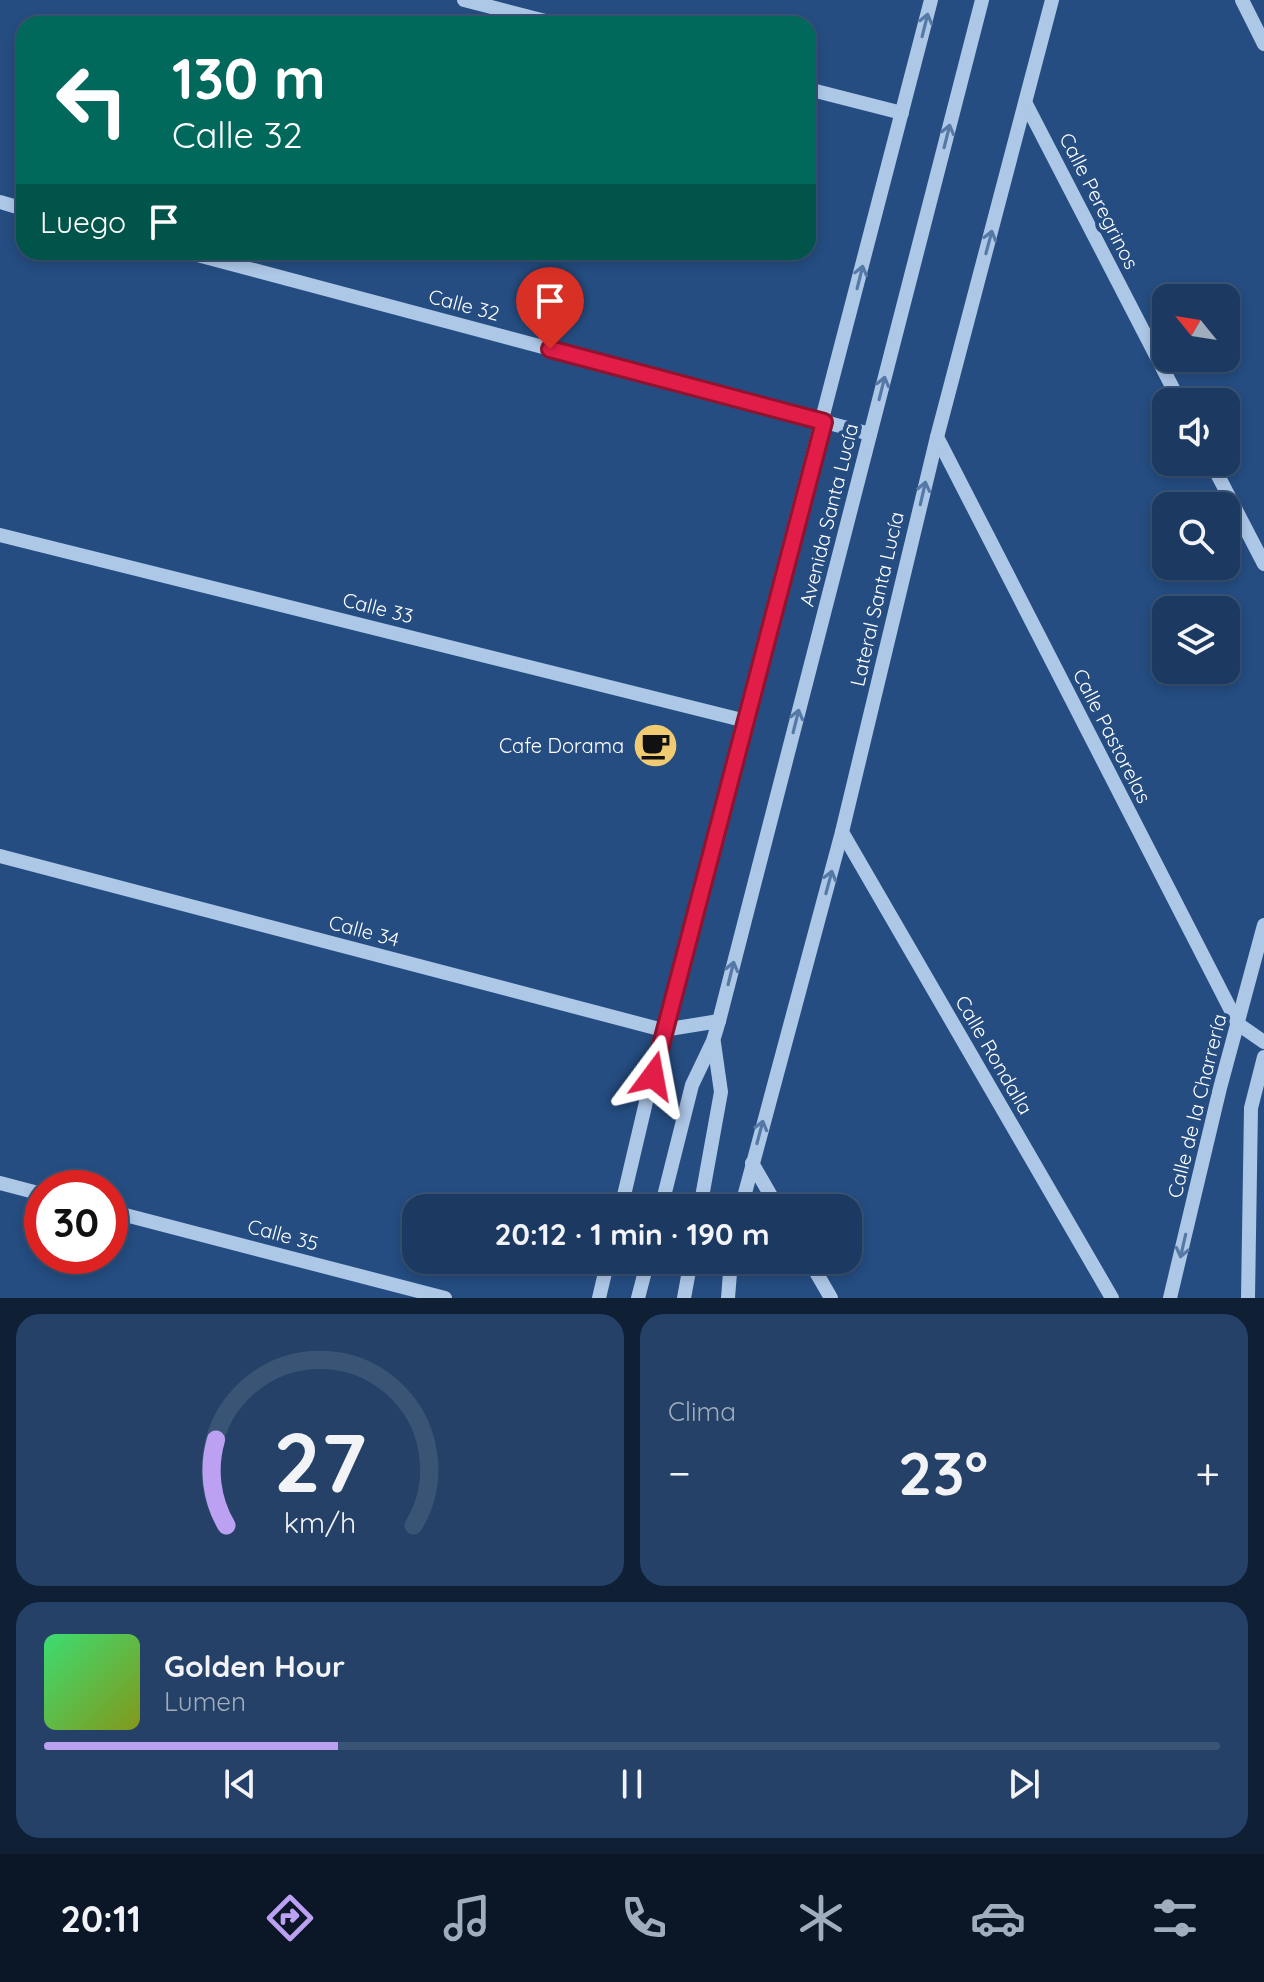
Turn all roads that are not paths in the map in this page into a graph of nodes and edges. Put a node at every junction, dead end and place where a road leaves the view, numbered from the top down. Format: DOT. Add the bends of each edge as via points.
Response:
graph roads {
  1 [pos="464,0"];
  2 [pos="931,0"];
  3 [pos="982,0"];
  4 [pos="1052,0"];
  5 [pos="1242,0"];
  6 [pos="526,16"];
  7 [pos="1264,44"];
  8 [pos="816,91"];
  9 [pos="1026,104"];
  10 [pos="902,113"];
  11 [pos="216,260"];
  12 [pos="1173,388"];
  13 [pos="824,422"];
  14 [pos="870,434"];
  15 [pos="937,437"];
  16 [pos="1218,476"];
  17 [pos="0,535"];
  18 [pos="1264,564"];
  19 [pos="746,721"];
  20 [pos="842,832"];
  21 [pos="0,856"];
  22 [pos="1264,925"];
  23 [pos="719,1021"];
  24 [pos="1238,1024"];
  25 [pos="663,1030"];
  26 [pos="713,1041"];
  27 [pos="1264,1042"];
  28 [pos="1264,1057"];
  29 [pos="752,1163"];
  30 [pos="0,1183"];
  31 [pos="24,1189"];
  32 [pos="624,1194"];
  33 [pos="665,1194"];
  34 [pos="703,1194"];
  35 [pos="744,1194"];
  36 [pos="770,1194"];
  37 [pos="128,1216"];
  38 [pos="605,1274"];
  39 [pos="644,1274"];
  40 [pos="688,1274"];
  41 [pos="730,1274"];
  42 [pos="817,1274"];
  43 [pos="445,1298"];
  44 [pos="599,1298"];
  45 [pos="638,1298"];
  46 [pos="684,1298"];
  47 [pos="728,1298"];
  48 [pos="831,1298"];
  49 [pos="1112,1298"];
  50 [pos="1170,1298"];
  51 [pos="1248,1298"];
  1 -- 6 [label="street"];
  10 -- 2 [label="street, one-way"];
  14 -- 3 [label="street, Avenida Santa Lucía, one-way"];
  4 -- 9 [label="street, Lateral Santa Lucía"];
  5 -- 7 [label="street"];
  8 -- 10 [label="street"];
  9 -- 12 [label="street, Calle Peregrinos"];
  15 -- 9 [label="street, Lateral Santa Lucía, one-way"];
  13 -- 10 [label="street, one-way"];
  11 -- 13 [label="street, Calle 32"];
  13 -- 14 [label="street, Calle 32"];
  13 -- 19 [label="street"];
  23 -- 14 [label="street, Avenida Santa Lucía, one-way"];
  20 -- 15 [label="street, Lateral Santa Lucía, one-way"];
  15 -- 24 [label="street, Calle Pastorelas"];
  16 -- 18 [label="street"];
  17 -- 19 [label="street, Calle 33"];
  19 -- 25 [label="street"];
  29 -- 20 [label="street, Lateral Santa Lucía, one-way"];
  20 -- 49 [label="street, Calle Rondalla"];
  21 -- 25 [label="street, Calle 34"];
  22 -- 24 [label="street, Calle de la Charrería"];
  23 -- 25 [label="street, Calle 34"];
  23 -- 26 [label="street, Avenida Santa Lucía"];
  24 -- 27 [label="street, Calle Pastorelas"];
  24 -- 50 [label="street, Calle de la Charrería, one-way"];
  25 -- 32 [label="street"];
  26 -- 33 [label="street, Avenida Santa Lucía" via="692,1085"];
  26 -- 34 [label="street, Avenida Santa Lucía" via="721,1092"];
  28 -- 51 [label="street" via="1251,1108"];
  29 -- 35 [label="street, Lateral Santa Lucía"];
  29 -- 36 [label="street"];
  30 -- 31 [label="street"];
  37 -- 43 [label="street, Calle 35"];
  38 -- 44 [label="street"];
  39 -- 45 [label="street"];
  40 -- 46 [label="street"];
  41 -- 47 [label="street"];
  42 -- 48 [label="street"];
}
